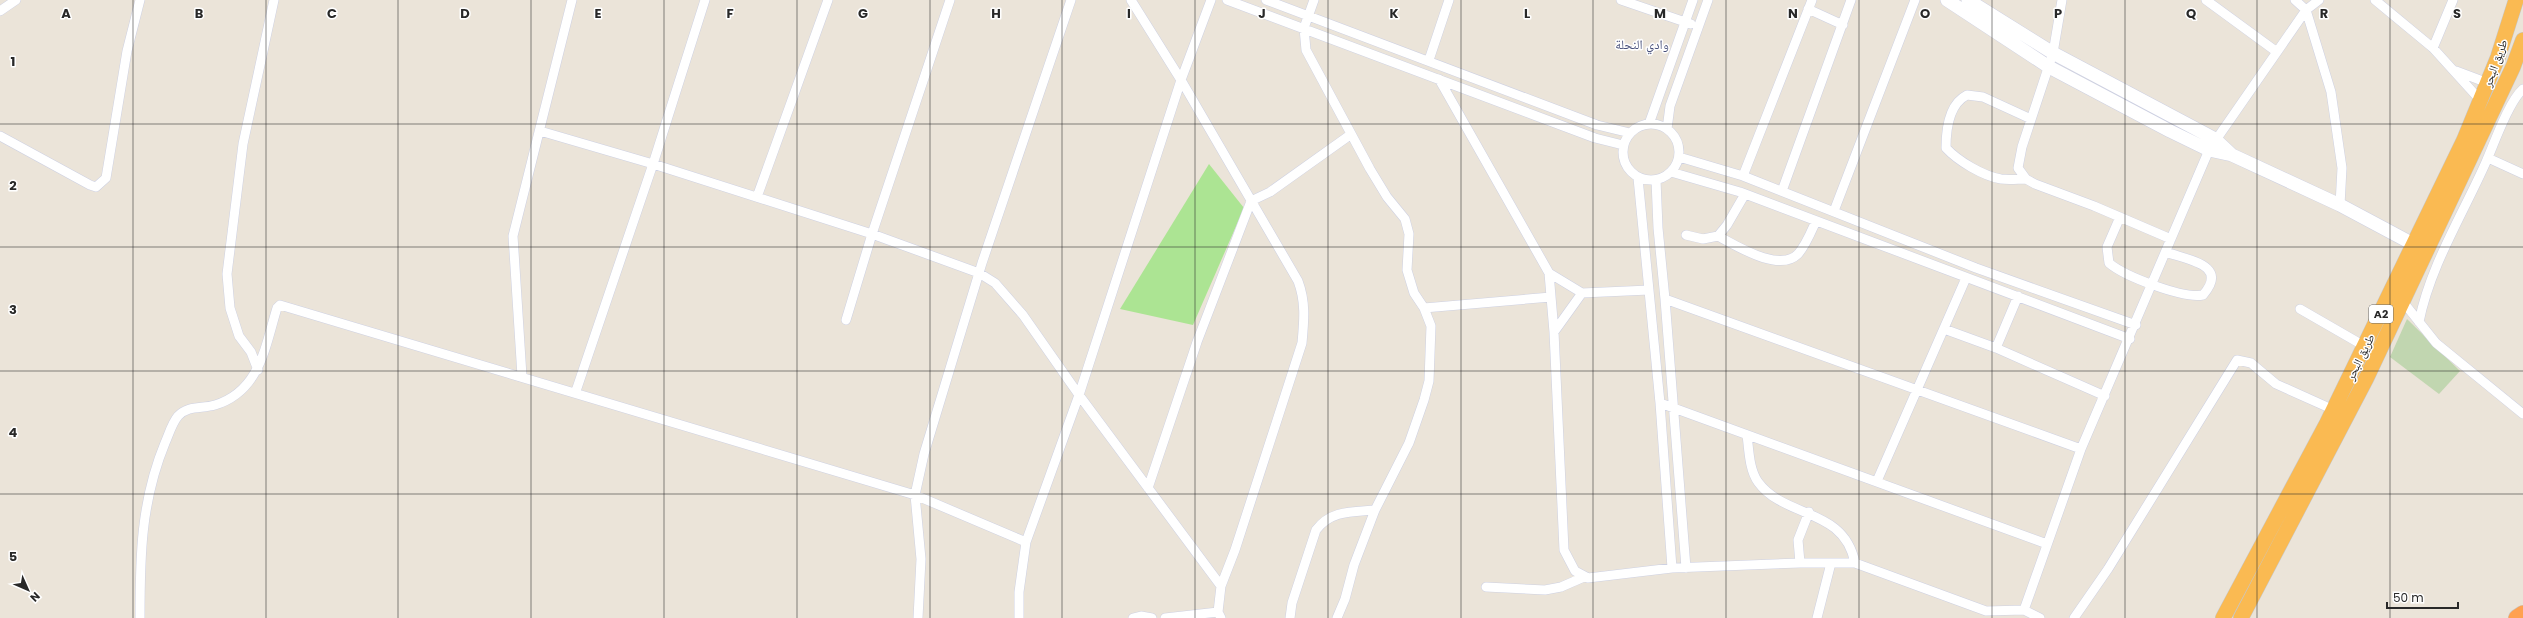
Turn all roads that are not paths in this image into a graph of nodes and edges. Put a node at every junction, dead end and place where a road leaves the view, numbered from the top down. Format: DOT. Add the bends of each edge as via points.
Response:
graph roads {
  1 [pos="16,0"];
  2 [pos="140,0"];
  3 [pos="274,0"];
  4 [pos="572,0"];
  5 [pos="705,0"];
  6 [pos="828,0"];
  7 [pos="950,0"];
  8 [pos="1071,0"];
  9 [pos="1131,0"];
  10 [pos="1211,0"];
  11 [pos="1227,0"];
  12 [pos="1266,0"];
  13 [pos="1314,0"];
  14 [pos="1449,0"];
  15 [pos="1620,0"];
  16 [pos="1693,0"];
  17 [pos="1708,0"];
  18 [pos="1812,0"];
  19 [pos="1851,0"];
  20 [pos="1915,0"];
  21 [pos="1946,0"];
  22 [pos="1968,0"];
  23 [pos="2062,0"];
  24 [pos="2206,0"];
  25 [pos="2295,0"];
  26 [pos="2319,0"];
  27 [pos="2375,0"];
  28 [pos="2453,0"];
  29 [pos="2516,0"];
  30 [pos="1808,9"];
  31 [pos="2306,10"];
  32 [pos="0,11"];
  33 [pos="1308,17"];
  34 [pos="1686,22"];
  35 [pos="1843,25"];
  36 [pos="1698,27"];
  37 [pos="1304,28"];
  38 [pos="2523,40"];
  39 [pos="2433,48"];
  40 [pos="2277,52"];
  41 [pos="2053,53"];
  42 [pos="1429,60"];
  43 [pos="2049,67"];
  44 [pos="2454,71"];
  45 [pos="1439,79"];
  46 [pos="1181,80"];
  47 [pos="2488,83"];
  48 [pos="2523,89"];
  49 [pos="2481,101"];
  50 [pos="2031,119"];
  51 [pos="1649,124"];
  52 [pos="1667,129"];
  53 [pos="540,131"];
  54 [pos="1630,133"];
  55 [pos="1350,135"];
  56 [pos="0,136"];
  57 [pos="1623,145"];
  58 [pos="2212,145"];
  59 [pos="1679,157"];
  60 [pos="2488,158"];
  61 [pos="653,164"];
  62 [pos="1710,166"];
  63 [pos="1671,172"];
  64 [pos="2523,174"];
  65 [pos="1743,176"];
  66 [pos="1638,178"];
  67 [pos="2026,179"];
  68 [pos="1656,180"];
  69 [pos="1704,181"];
  70 [pos="1782,191"];
  71 [pos="1745,194"];
  72 [pos="757,197"];
  73 [pos="1251,201"];
  74 [pos="2340,205"];
  75 [pos="1834,211"];
  76 [pos="2120,217"];
  77 [pos="1816,221"];
  78 [pos="872,234"];
  79 [pos="1686,235"];
  80 [pos="1718,236"];
  81 [pos="2172,239"];
  82 [pos="2413,244"];
  83 [pos="2166,252"];
  84 [pos="2420,268"];
  85 [pos="979,273"];
  86 [pos="1549,273"];
  87 [pos="2433,276"];
  88 [pos="1966,278"];
  89 [pos="2153,284"];
  90 [pos="1649,290"];
  91 [pos="1582,293"];
  92 [pos="2018,296"];
  93 [pos="1551,297"];
  94 [pos="1665,299"];
  95 [pos="2404,303"];
  96 [pos="1424,308"];
  97 [pos="2300,309"];
  98 [pos="846,320"];
  99 [pos="2419,322"];
  100 [pos="2136,324"];
  101 [pos="1944,329"];
  102 [pos="1554,332"];
  103 [pos="2130,339"];
  104 [pos="2366,347"];
  105 [pos="1996,348"];
  106 [pos="258,370"];
  107 [pos="522,376"];
  108 [pos="1918,389"];
  109 [pos="576,392"];
  110 [pos="1079,395"];
  111 [pos="2105,396"];
  112 [pos="1660,403"];
  113 [pos="1674,407"];
  114 [pos="2334,410"];
  115 [pos="2523,414"];
  116 [pos="1747,435"];
  117 [pos="2081,449"];
  118 [pos="1878,481"];
  119 [pos="1148,488"];
  120 [pos="915,495"];
  121 [pos="1375,510"];
  122 [pos="1809,512"];
  123 [pos="1026,542"];
  124 [pos="2047,544"];
  125 [pos="1800,563"];
  126 [pos="1831,563"];
  127 [pos="1855,564"];
  128 [pos="1672,568"];
  129 [pos="1686,568"];
  130 [pos="1584,577"];
  131 [pos="1221,586"];
  132 [pos="1486,587"];
  133 [pos="2024,610"];
  134 [pos="1988,614"];
  135 [pos="2523,614"];
  136 [pos="1220,615"];
  137 [pos="140,618"];
  138 [pos="918,618"];
  139 [pos="1019,618"];
  140 [pos="1133,618"];
  141 [pos="1152,618"];
  142 [pos="1165,618"];
  143 [pos="1290,618"];
  144 [pos="1337,618"];
  145 [pos="1817,618"];
  146 [pos="2040,618"];
  147 [pos="2074,618"];
  148 [pos="2223,618"];
  149 [pos="2241,618"];
  150 [pos="2517,618"];
  1 -- 32 [label="street"];
  2 -- 56 [label="street" via="127,52 106,178 101,184 96,187 90,186"];
  3 -- 106 [label="street" via="243,144 228,274 230,308 239,336 251,352"];
  4 -- 53 [label="street"];
  5 -- 61 [label="street"];
  6 -- 72 [label="street"];
  7 -- 78 [label="street"];
  8 -- 85 [label="street"];
  9 -- 46 [label="street"];
  10 -- 46 [label="street"];
  11 -- 37 [label="street"];
  12 -- 33 [label="street"];
  13 -- 33 [label="street"];
  14 -- 42 [label="street"];
  15 -- 34 [label="street"];
  16 -- 34 [label="street"];
  17 -- 36 [label="street"];
  18 -- 30 [label="street"];
  19 -- 35 [label="street"];
  20 -- 75 [label="street"];
  21 -- 43 [label="main road"];
  22 -- 41 [label="main road"];
  23 -- 41 [label="street"];
  24 -- 40 [label="street"];
  25 -- 31 [label="street"];
  26 -- 31 [label="street"];
  27 -- 39 [label="street"];
  28 -- 39 [label="street"];
  29 -- 47 [label="highway, طريق البحر / A2"];
  30 -- 35 [label="street"];
  30 -- 65 [label="street"];
  31 -- 40 [label="street"];
  31 -- 74 [label="street" via="2331,92 2342,168"];
  33 -- 37 [label="street"];
  33 -- 42 [label="street"];
  34 -- 36 [label="street"];
  34 -- 51 [label="street"];
  35 -- 70 [label="street"];
  36 -- 52 [label="street" via="1670,106"];
  37 -- 45 [label="street"];
  37 -- 55 [label="street" via="1303,40 1306,50"];
  38 -- 84 [label="highway, طريق البحر / A2" via="2513,67"];
  39 -- 44 [label="street"];
  40 -- 58 [label="street"];
  41 -- 43 [label="street"];
  41 -- 58 [label="main road"];
  42 -- 54 [label="street" via="1597,125"];
  43 -- 50 [label="street"];
  43 -- 58 [label="main road"];
  44 -- 47 [label="street"];
  44 -- 49 [label="street"];
  45 -- 57 [label="street" via="1588,135"];
  45 -- 86 [label="street"];
  46 -- 73 [label="street"];
  46 -- 110 [label="street"];
  47 -- 49 [label="highway, طريق البحر / A2"];
  48 -- 60 [label="street"];
  49 -- 82 [label="highway, طريق البحر / A2"];
  50 -- 67 [label="street" via="2018,168"];
  50 -- 67 [label="street" via="1983,97 1967,95 1956,105 1946,136 1946,148 1953,156 1986,175 2001,179"];
  51 -- 52 [label="street"];
  51 -- 54 [label="street"];
  52 -- 59 [label="street" via="1677,141"];
  53 -- 61 [label="street"];
  53 -- 107 [label="street" via="513,236"];
  54 -- 57 [label="street"];
  55 -- 73 [label="street" via="1270,192"];
  55 -- 96 [label="street" via="1387,197 1405,219 1409,234 1407,270 1414,293"];
  57 -- 66 [label="street" via="1625,164"];
  58 -- 74 [label="main road"];
  58 -- 81 [label="street"];
  59 -- 62 [label="street"];
  59 -- 63 [label="street"];
  60 -- 64 [label="street"];
  60 -- 87 [label="street"];
  61 -- 72 [label="street"];
  61 -- 109 [label="street"];
  62 -- 65 [label="street"];
  62 -- 69 [label="street"];
  63 -- 68 [label="street"];
  63 -- 69 [label="street"];
  65 -- 70 [label="street"];
  66 -- 68 [label="street"];
  66 -- 90 [label="street"];
  67 -- 76 [label="street"];
  68 -- 94 [label="street"];
  69 -- 71 [label="street"];
  70 -- 75 [label="street"];
  71 -- 77 [label="street"];
  71 -- 80 [label="street"];
  72 -- 78 [label="street"];
  73 -- 119 [label="street" via="1199,335"];
  73 -- 131 [label="street" via="1298,281 1303,295 1305,316 1297,363"];
  74 -- 82 [label="main road"];
  75 -- 100 [label="street" via="1976,268"];
  76 -- 81 [label="street"];
  76 -- 89 [label="street" via="2107,247 2109,263 2124,274"];
  77 -- 80 [label="street" via="1797,254 1783,260 1772,261"];
  77 -- 88 [label="street"];
  78 -- 85 [label="street"];
  78 -- 98 [label="street"];
  79 -- 80 [label="street" via="1703,239"];
  81 -- 83 [label="street"];
  82 -- 104 [label="highway, طريق البحر / A2"];
  83 -- 89 [label="street"];
  83 -- 89 [label="street" via="2202,263 2212,276 2209,288 2203,294 2188,295"];
  84 -- 87 [label="street"];
  84 -- 95 [label="highway, طريق البحر / A2"];
  85 -- 110 [label="street" via="995,283 1008,296"];
  85 -- 120 [label="street" via="924,454"];
  86 -- 91 [label="street"];
  86 -- 93 [label="street"];
  87 -- 99 [label="street"];
  88 -- 92 [label="street"];
  88 -- 101 [label="street"];
  89 -- 100 [label="street"];
  90 -- 91 [label="street"];
  90 -- 112 [label="street"];
  91 -- 102 [label="street"];
  92 -- 103 [label="street"];
  92 -- 105 [label="street"];
  93 -- 96 [label="street"];
  93 -- 102 [label="street"];
  94 -- 108 [label="street"];
  94 -- 113 [label="street"];
  95 -- 99 [label="street"];
  95 -- 149 [label="highway, طريق البحر / A2"];
  96 -- 121 [label="street" via="1431,326 1429,381 1409,443"];
  97 -- 104 [label="street"];
  99 -- 115 [label="street" via="2446,351"];
  100 -- 103 [label="street"];
  101 -- 105 [label="street"];
  101 -- 108 [label="street"];
  102 -- 130 [label="street" via="1564,550 1573,568"];
  103 -- 111 [label="street"];
  104 -- 114 [label="highway, طريق البحر / A2"];
  105 -- 111 [label="street"];
  106 -- 107 [label="street" via="280,305"];
  106 -- 137 [label="street" via="251,380 233,395 215,405 189,409 179,415 173,424 160,455 146,503 141,534"];
  107 -- 109 [label="street"];
  108 -- 117 [label="street"];
  108 -- 118 [label="street"];
  109 -- 120 [label="street"];
  110 -- 119 [label="street"];
  110 -- 123 [label="street"];
  111 -- 117 [label="street"];
  112 -- 113 [label="street"];
  112 -- 128 [label="street"];
  113 -- 116 [label="street"];
  113 -- 129 [label="street"];
  114 -- 147 [label="street" via="2276,384 2251,363 2237,360 2108,569"];
  114 -- 148 [label="highway, طريق البحر / A2"];
  116 -- 118 [label="street"];
  116 -- 122 [label="street" via="1749,454 1758,482 1781,501"];
  117 -- 124 [label="street"];
  118 -- 124 [label="street"];
  119 -- 131 [label="street"];
  120 -- 123 [label="street"];
  120 -- 138 [label="street" via="921,559"];
  121 -- 143 [label="street" via="1336,514 1321,522 1316,530 1292,603"];
  121 -- 144 [label="street"];
  122 -- 125 [label="street" via="1798,540"];
  122 -- 127 [label="street" via="1840,533 1849,543"];
  123 -- 139 [label="street" via="1019,592"];
  124 -- 133 [label="street"];
  125 -- 126 [label="street"];
  125 -- 129 [label="street"];
  126 -- 127 [label="street"];
  126 -- 145 [label="street"];
  127 -- 134 [label="street"];
  128 -- 129 [label="street"];
  128 -- 130 [label="street" via="1595,578"];
  130 -- 132 [label="street" via="1561,587 1546,590"];
  131 -- 136 [label="street"];
  133 -- 134 [label="street"];
  133 -- 146 [label="street"];
  135 -- 150 [label="highway"];
  136 -- 142 [label="street"];
  140 -- 141 [label="street"];
}
